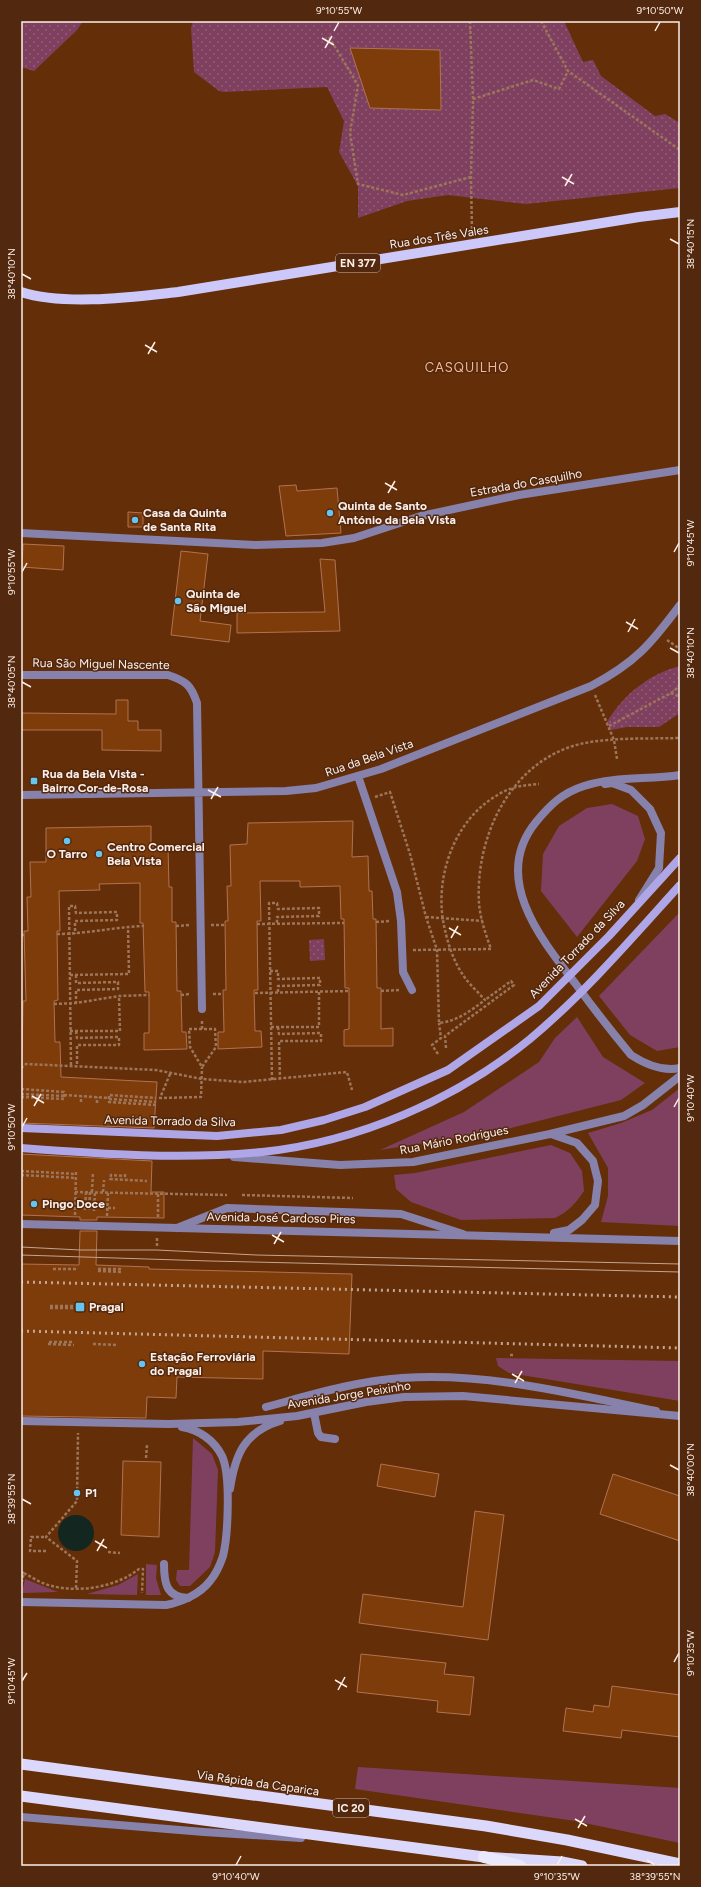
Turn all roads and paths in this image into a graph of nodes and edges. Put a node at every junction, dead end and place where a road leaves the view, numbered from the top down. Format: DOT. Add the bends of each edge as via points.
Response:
graph roads {
  1 [pos="470,21"];
  2 [pos="541,21"];
  3 [pos="329,36"];
  4 [pos="568,71"];
  5 [pos="473,100"];
  6 [pos="680,150"];
  7 [pos="471,177"];
  8 [pos="680,212"];
  9 [pos="472,245"];
  10 [pos="21,292"];
  11 [pos="35,296"];
  12 [pos="21,299"];
  13 [pos="680,470"];
  14 [pos="21,533"];
  15 [pos="680,605"];
  16 [pos="658,634"];
  17 [pos="680,649"];
  18 [pos="21,675"];
  19 [pos="591,686"];
  20 [pos="680,686"];
  21 [pos="671,693"];
  22 [pos="680,697"];
  23 [pos="609,726"];
  24 [pos="617,759"];
  25 [pos="680,775"];
  26 [pos="358,776"];
  27 [pos="539,784"];
  28 [pos="583,786"];
  29 [pos="198,792"];
  30 [pos="21,796"];
  31 [pos="366,800"];
  32 [pos="680,858"];
  33 [pos="680,885"];
  34 [pos="635,906"];
  35 [pos="426,917"];
  36 [pos="442,918"];
  37 [pos="483,921"];
  38 [pos="344,922"];
  39 [pos="257,924"];
  40 [pos="270,924"];
  41 [pos="277,924"];
  42 [pos="144,926"];
  43 [pos="128,927"];
  44 [pos="57,934"];
  45 [pos="69,934"];
  46 [pos="75,934"];
  47 [pos="270,971"];
  48 [pos="70,975"];
  49 [pos="76,975"];
  50 [pos="412,990"];
  51 [pos="349,991"];
  52 [pos="381,991"];
  53 [pos="319,992"];
  54 [pos="254,993"];
  55 [pos="270,993"];
  56 [pos="278,993"];
  57 [pos="149,995"];
  58 [pos="119,996"];
  59 [pos="485,1000"];
  60 [pos="54,1004"];
  61 [pos="70,1004"];
  62 [pos="76,1004"];
  63 [pos="202,1009"];
  64 [pos="439,1023"];
  65 [pos="271,1027"];
  66 [pos="278,1027"];
  67 [pos="70,1031"];
  68 [pos="76,1031"];
  69 [pos="446,1048"];
  70 [pos="438,1054"];
  71 [pos="71,1065"];
  72 [pos="77,1066"];
  73 [pos="202,1067"];
  74 [pos="21,1068"];
  75 [pos="680,1068"];
  76 [pos="170,1074"];
  77 [pos="680,1076"];
  78 [pos="202,1079"];
  79 [pos="272,1080"];
  80 [pos="280,1080"];
  81 [pos="21,1089"];
  82 [pos="352,1090"];
  83 [pos="21,1095"];
  84 [pos="81,1096"];
  85 [pos="64,1097"];
  86 [pos="97,1097"];
  87 [pos="156,1098"];
  88 [pos="109,1101"];
  89 [pos="81,1102"];
  90 [pos="97,1103"];
  91 [pos="156,1103"];
  92 [pos="21,1128"];
  93 [pos="550,1134"];
  94 [pos="21,1148"];
  95 [pos="218,1155"];
  96 [pos="21,1170"];
  97 [pos="92,1172"];
  98 [pos="125,1174"];
  99 [pos="21,1175"];
  100 [pos="76,1178"];
  101 [pos="104,1180"];
  102 [pos="147,1181"];
  103 [pos="75,1192"];
  104 [pos="91,1192"];
  105 [pos="103,1192"];
  106 [pos="108,1192"];
  107 [pos="158,1194"];
  108 [pos="228,1195"];
  109 [pos="236,1195"];
  110 [pos="353,1198"];
  111 [pos="108,1208"];
  112 [pos="115,1208"];
  113 [pos="87,1210"];
  114 [pos="94,1211"];
  115 [pos="74,1218"];
  116 [pos="108,1219"];
  117 [pos="157,1220"];
  118 [pos="21,1224"];
  119 [pos="177,1228"];
  120 [pos="463,1234"];
  121 [pos="540,1236"];
  122 [pos="680,1241"];
  123 [pos="53,1269"];
  124 [pos="77,1269"];
  125 [pos="98,1270"];
  126 [pos="123,1270"];
  127 [pos="50,1307"];
  128 [pos="76,1307"];
  129 [pos="95,1308"];
  130 [pos="120,1308"];
  131 [pos="48,1343"];
  132 [pos="74,1344"];
  133 [pos="93,1344"];
  134 [pos="118,1345"];
  135 [pos="510,1355"];
  136 [pos="515,1355"];
  137 [pos="266,1407"];
  138 [pos="314,1413"];
  139 [pos="297,1416"];
  140 [pos="680,1416"];
  141 [pos="21,1421"];
  142 [pos="169,1424"];
  143 [pos="78,1430"];
  144 [pos="335,1439"];
  145 [pos="146,1445"];
  146 [pos="146,1458"];
  147 [pos="227,1505"];
  148 [pos="46,1537"];
  149 [pos="46,1551"];
  150 [pos="108,1552"];
  151 [pos="120,1553"];
  152 [pos="164,1564"];
  153 [pos="22,1572"];
  154 [pos="21,1585"];
  155 [pos="76,1588"];
  156 [pos="142,1597"];
  157 [pos="188,1598"];
  158 [pos="21,1602"];
  159 [pos="21,1764"];
  160 [pos="21,1796"];
  161 [pos="21,1817"];
  162 [pos="380,1842"];
  163 [pos="484,1857"];
  164 [pos="680,1864"];
  165 [pos="520,1866"];
  166 [pos="582,1866"];
  1 -- 5 [label="path"];
  2 -- 4 [label="path"];
  3 -- 7 [label="path" via="358,85 350,133 358,184 403,195"];
  4 -- 5 [label="path" via="559,89 533,80"];
  4 -- 6 [label="path"];
  5 -- 7 [label="path"];
  7 -- 9 [label="path"];
  8 -- 9 [label="main road, Rua dos Três Vales / EN 377"];
  9 -- 11 [label="main road, Rua dos Três Vales / EN 377" via="178,292 116,298"];
  10 -- 11 [label="main road, Rua dos Três Vales / EN 377"];
  11 -- 12 [label="main road, Rua dos Três Vales / EN 377"];
  13 -- 14 [label="street, Estrada do Casquilho" via="519,495 421,516 354,538 322,543 255,545"];
  15 -- 16 [label="street, Rua da Bela Vista"];
  16 -- 17 [label="path"];
  16 -- 19 [label="street, Rua da Bela Vista" via="638,656"];
  18 -- 29 [label="street, Rua São Miguel Nascente" via="168,674 182,680 193,689 197,703"];
  19 -- 23 [label="path"];
  19 -- 26 [label="street, Rua da Bela Vista"];
  20 -- 21 [label="path"];
  21 -- 22 [label="path"];
  21 -- 23 [label="path"];
  23 -- 24 [label="path"];
  25 -- 28 [label="street" via="617,778"];
  26 -- 29 [label="street, Rua da Bela Vista" via="301,790"];
  26 -- 31 [label="street"];
  27 -- 36 [label="path" via="513,787 495,796 467,822 456,841 443,876"];
  28 -- 34 [label="street" via="612,783 632,790 650,810 661,833 659,868"];
  28 -- 75 [label="street" via="553,802 531,829 521,848 518,875 524,904 542,940 631,1055 644,1064 661,1068"];
  29 -- 30 [label="street, Rua da Bela Vista"];
  29 -- 63 [label="street, Rua São Miguel Nascente"];
  31 -- 35 [label="path" via="390,792 410,854"];
  31 -- 50 [label="street" via="397,892 403,972"];
  32 -- 34 [label="main road, Avenida Torrado da Silva"];
  33 -- 95 [label="main road" via="589,984 548,1024 487,1070 397,1117 351,1133 263,1152"];
  34 -- 92 [label="main road, Avenida Torrado da Silva" via="611,934 539,1006 448,1070 365,1107 281,1130 217,1136"];
  35 -- 36 [label="path"];
  35 -- 64 [label="path" via="437,950"];
  36 -- 37 [label="path"];
  36 -- 59 [label="path" via="450,947 462,974"];
  38 -- 41 [label="path"];
  39 -- 40 [label="path"];
  40 -- 41 [label="path"];
  40 -- 41 [label="path" via="269,903 277,903 278,909 318,908 319,916 277,917"];
  40 -- 47 [label="path"];
  42 -- 43 [label="path"];
  43 -- 46 [label="path"];
  43 -- 49 [label="path" via="129,974"];
  44 -- 45 [label="path"];
  45 -- 46 [label="path"];
  45 -- 46 [label="path" via="69,906 75,906 76,913 116,912 117,920 75,921"];
  45 -- 48 [label="path"];
  47 -- 55 [label="path"];
  47 -- 56 [label="path" via="278,971 278,979 320,978 320,985 278,986"];
  48 -- 49 [label="path"];
  48 -- 61 [label="path"];
  49 -- 62 [label="path" via="76,983 118,982 118,989 76,990"];
  50 -- 52 [label="path"];
  51 -- 53 [label="path"];
  53 -- 56 [label="path"];
  53 -- 66 [label="path" via="319,1027"];
  54 -- 55 [label="path"];
  55 -- 56 [label="path"];
  55 -- 65 [label="path"];
  57 -- 58 [label="path"];
  58 -- 62 [label="path"];
  58 -- 68 [label="path" via="120,1031"];
  59 -- 64 [label="path" via="463,1016 450,1022"];
  59 -- 69 [label="path" via="511,980 514,985 445,1036"];
  60 -- 61 [label="path"];
  61 -- 62 [label="path"];
  61 -- 67 [label="path"];
  64 -- 70 [label="path" via="441,1038 432,1045"];
  65 -- 66 [label="path"];
  65 -- 79 [label="path"];
  66 -- 80 [label="path" via="278,1034 321,1033 321,1041 279,1041"];
  67 -- 68 [label="path"];
  67 -- 71 [label="path"];
  68 -- 72 [label="path" via="76,1038 119,1037 119,1045 77,1045"];
  71 -- 72 [label="path"];
  71 -- 74 [label="path" via="26,1064"];
  72 -- 76 [label="path" via="156,1070"];
  73 -- 73 [label="path" via="216,1047 215,1029 190,1029 190,1047"];
  73 -- 78 [label="path"];
  76 -- 78 [label="path"];
  76 -- 78 [label="path" via="160,1098 201,1097"];
  77 -- 93 [label="street, Rua Mário Rodrigues" via="643,1105 624,1116"];
  78 -- 79 [label="path" via="243,1082"];
  79 -- 80 [label="path"];
  80 -- 82 [label="path" via="347,1072"];
  81 -- 85 [label="path" via="64,1092"];
  83 -- 85 [label="path"];
  84 -- 85 [label="path"];
  84 -- 86 [label="path"];
  84 -- 89 [label="path"];
  86 -- 88 [label="path"];
  86 -- 90 [label="path"];
  87 -- 88 [label="path" via="109,1095"];
  88 -- 91 [label="path"];
  93 -- 95 [label="street, Rua Mário Rodrigues" via="412,1162 340,1165"];
  93 -- 121 [label="street, Avenida José Cardoso Pires" via="577,1143 592,1160 598,1181 595,1205 582,1220 569,1230"];
  94 -- 95 [label="main road" via="143,1156"];
  96 -- 100 [label="path" via="76,1172"];
  97 -- 104 [label="path"];
  98 -- 102 [label="path" via="110,1175 110,1179"];
  99 -- 100 [label="path"];
  100 -- 103 [label="path"];
  101 -- 105 [label="path"];
  103 -- 104 [label="path"];
  103 -- 115 [label="path"];
  104 -- 105 [label="path"];
  104 -- 113 [label="path"];
  104 -- 114 [label="path"];
  105 -- 106 [label="path"];
  106 -- 107 [label="path"];
  106 -- 111 [label="path"];
  107 -- 108 [label="path"];
  107 -- 117 [label="path"];
  109 -- 110 [label="path"];
  111 -- 112 [label="path"];
  111 -- 116 [label="path"];
  118 -- 119 [label="street, Avenida José Cardoso Pires"];
  119 -- 120 [label="street, Avenida José Cardoso Pires"];
  119 -- 120 [label="street" via="228,1208 401,1214"];
  120 -- 121 [label="street, Avenida José Cardoso Pires"];
  121 -- 122 [label="street, Avenida José Cardoso Pires"];
  123 -- 124 [label="path"];
  125 -- 126 [label="path"];
  127 -- 128 [label="path"];
  129 -- 130 [label="path"];
  131 -- 132 [label="path"];
  133 -- 134 [label="path"];
  135 -- 136 [label="path"];
  137 -- 140 [label="street" via="371,1381 416,1377 463,1377 530,1385"];
  138 -- 139 [label="street, Avenida Jorge Peixinho"];
  138 -- 140 [label="street, Avenida Jorge Peixinho" via="366,1402 462,1396"];
  138 -- 144 [label="street" via="320,1437"];
  139 -- 142 [label="street, Avenida Jorge Peixinho" via="238,1422"];
  139 -- 147 [label="street" via="260,1429 245,1444 234,1465"];
  141 -- 142 [label="street, Avenida Jorge Peixinho"];
  142 -- 147 [label="street" via="198,1431 215,1445 222,1456 225,1468"];
  143 -- 148 [label="path" via="77,1501"];
  145 -- 146 [label="path"];
  147 -- 157 [label="street" via="226,1536 221,1563 205,1587"];
  148 -- 149 [label="path" via="30,1537 30,1551"];
  148 -- 155 [label="path" via="77,1561"];
  150 -- 151 [label="path"];
  152 -- 157 [label="street" via="164,1578 168,1589 177,1596"];
  153 -- 154 [label="path"];
  153 -- 155 [label="path" via="52,1586"];
  155 -- 156 [label="path" via="109,1584 143,1569"];
  157 -- 158 [label="street" via="156,1606"];
  159 -- 164 [label="highway, Via Rápida da Caparica / IC 20" via="486,1826"];
  160 -- 162 [label="highway"];
  161 -- 162 [label="street" via="204,1832"];
  162 -- 163 [label="highway"];
  163 -- 165 [label="highway"];
  163 -- 166 [label="highway" via="562,1862"];
}
